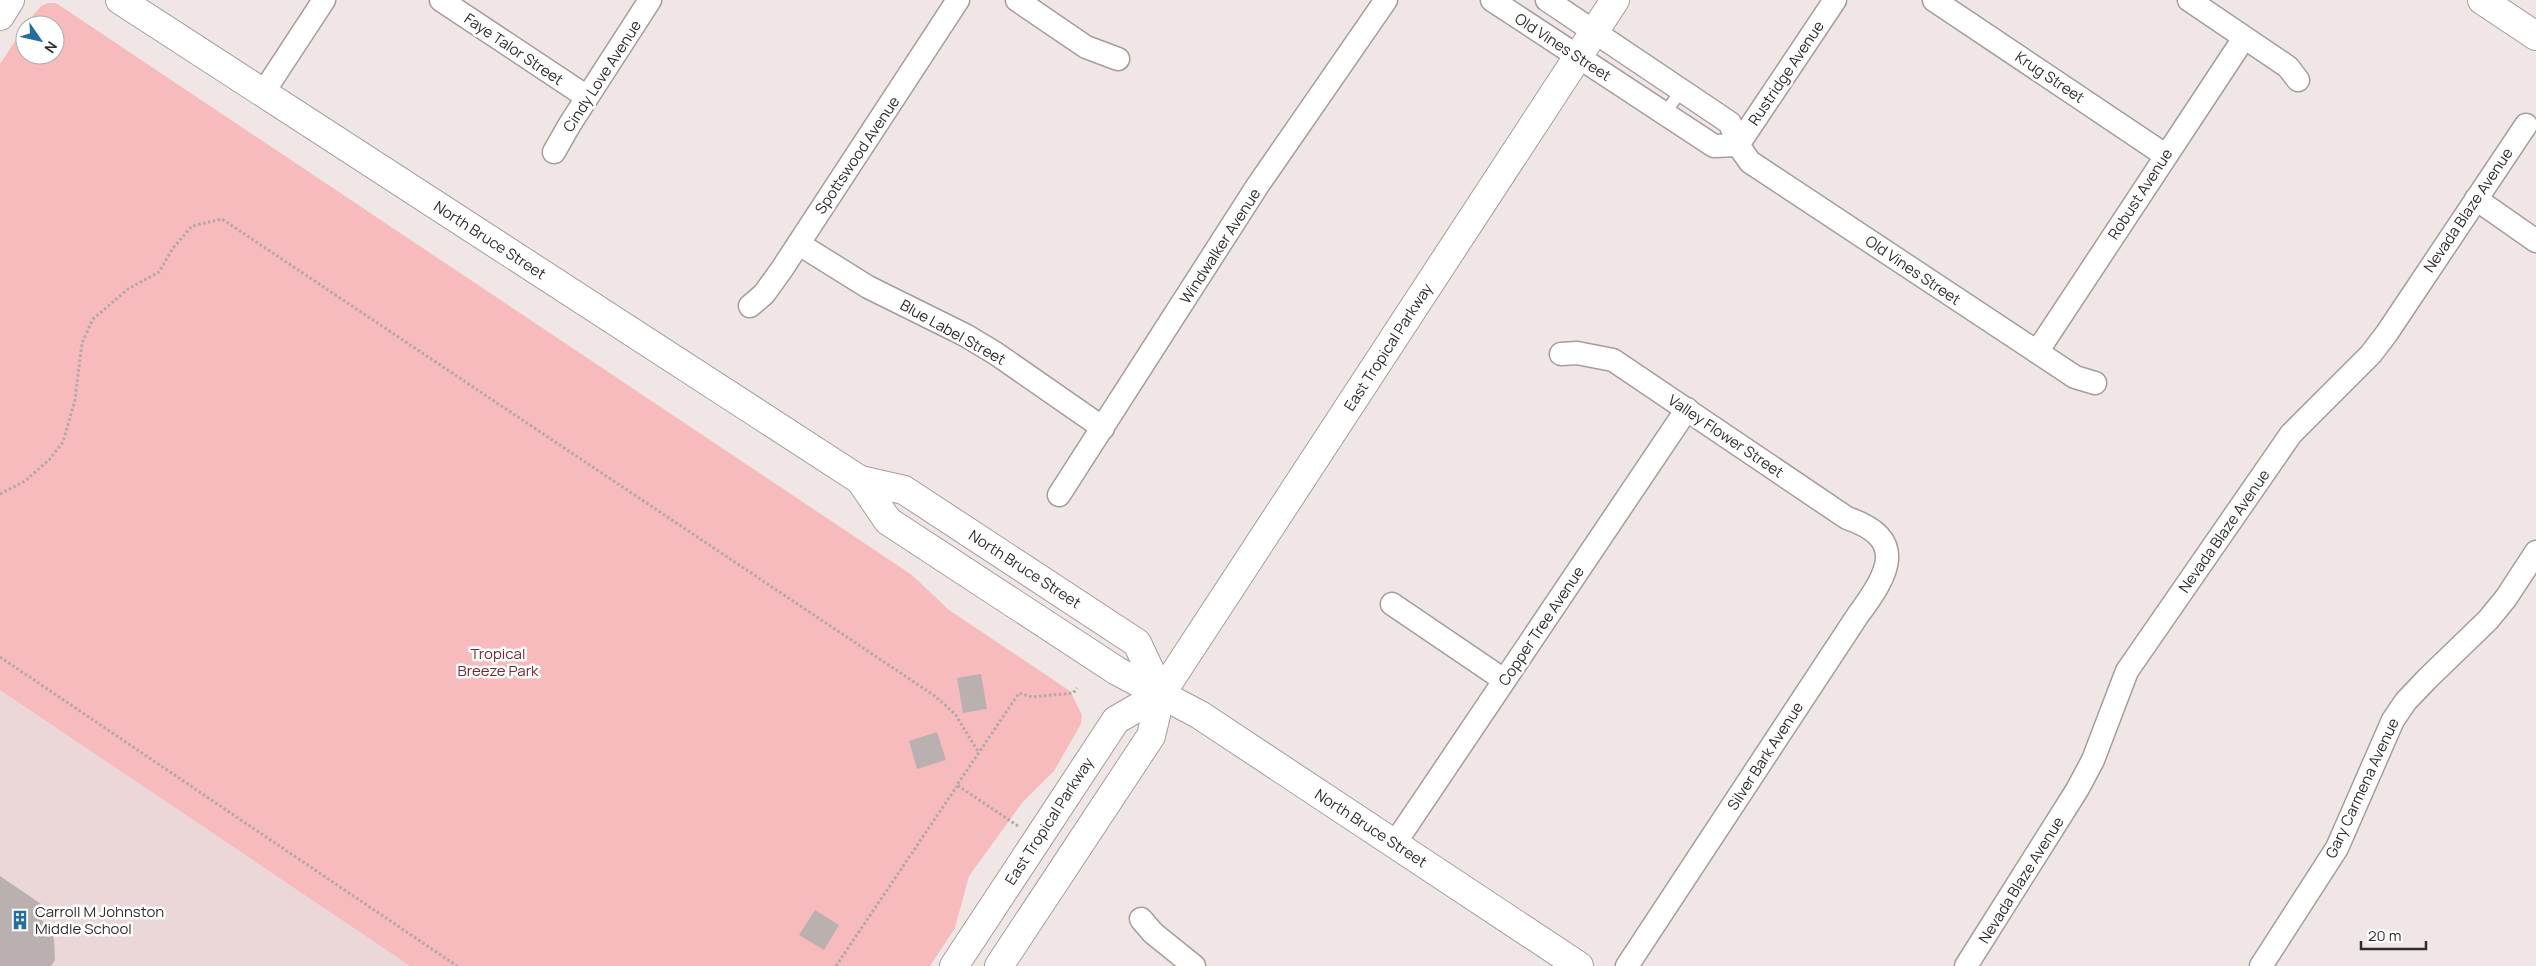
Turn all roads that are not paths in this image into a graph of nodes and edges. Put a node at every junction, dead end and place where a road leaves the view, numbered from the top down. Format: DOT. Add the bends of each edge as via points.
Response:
graph roads {
  1 [pos="10,0"];
  2 [pos="120,0"];
  3 [pos="324,0"];
  4 [pos="441,0"];
  5 [pos="650,0"];
  6 [pos="958,0"];
  7 [pos="1017,0"];
  8 [pos="1386,0"];
  9 [pos="1492,0"];
  10 [pos="1547,0"];
  11 [pos="1615,0"];
  12 [pos="1835,0"];
  13 [pos="1934,0"];
  14 [pos="2189,0"];
  15 [pos="2482,0"];
  16 [pos="0,16"];
  17 [pos="1595,30"];
  18 [pos="2536,36"];
  19 [pos="2244,38"];
  20 [pos="1578,56"];
  21 [pos="1118,59"];
  22 [pos="2298,80"];
  23 [pos="1682,89"];
  24 [pos="263,93"];
  25 [pos="587,97"];
  26 [pos="1664,114"];
  27 [pos="2526,125"];
  28 [pos="1738,145"];
  29 [pos="554,152"];
  30 [pos="2165,155"];
  31 [pos="2476,200"];
  32 [pos="2536,240"];
  33 [pos="798,244"];
  34 [pos="750,306"];
  35 [pos="2038,352"];
  36 [pos="1561,354"];
  37 [pos="2095,383"];
  38 [pos="1687,408"];
  39 [pos="1103,428"];
  40 [pos="1059,495"];
  41 [pos="1882,542"];
  42 [pos="2536,552"];
  43 [pos="1392,604"];
  44 [pos="1504,680"];
  45 [pos="1161,694"];
  46 [pos="1395,843"];
  47 [pos="1142,919"];
  48 [pos="954,966"];
  49 [pos="999,966"];
  50 [pos="1194,966"];
  51 [pos="1579,966"];
  52 [pos="1627,966"];
  53 [pos="1966,966"];
  54 [pos="2261,966"];
  1 -- 16 [label="street"];
  2 -- 24 [label="street, North Bruce Street"];
  3 -- 24 [label="street"];
  4 -- 25 [label="street, Faye Talor Street"];
  5 -- 25 [label="street, Cindy Love Avenue"];
  6 -- 33 [label="street, Spottswood Avenue"];
  7 -- 21 [label="street" via="1086,47"];
  8 -- 39 [label="street, Windwalker Avenue" via="1258,185"];
  9 -- 20 [label="street, Old Vines Street"];
  10 -- 17 [label="street, Old Vines Street"];
  11 -- 17 [label="street, East Tropical Parkway"];
  12 -- 28 [label="street, Rustridge Avenue"];
  13 -- 30 [label="street, Krug Street"];
  14 -- 19 [label="street"];
  15 -- 18 [label="street"];
  17 -- 20 [label="street, East Tropical Parkway"];
  17 -- 23 [label="street, Old Vines Street"];
  19 -- 22 [label="street" via="2288,67"];
  19 -- 30 [label="street, Robust Avenue"];
  20 -- 26 [label="street, Old Vines Street"];
  20 -- 45 [label="street, East Tropical Parkway"];
  23 -- 26 [label="lane"];
  23 -- 28 [label="street, Old Vines Street" via="1730,123"];
  24 -- 45 [label="street, North Bruce Street" via="860,480 904,490 1137,643"];
  25 -- 29 [label="street, Cindy Love Avenue"];
  26 -- 28 [label="street, Old Vines Street" via="1714,146"];
  27 -- 31 [label="street, Nevada Blaze Avenue"];
  28 -- 35 [label="street, Old Vines Street" via="1750,162"];
  30 -- 35 [label="street, Robust Avenue"];
  31 -- 32 [label="street"];
  31 -- 53 [label="street, Nevada Blaze Avenue" via="2371,354 2291,434 2127,671 2094,760"];
  33 -- 34 [label="street, Spottswood Avenue" via="764,294"];
  33 -- 39 [label="street, Blue Label Street" via="868,287 987,349"];
  35 -- 37 [label="street, Old Vines Street" via="2075,377"];
  36 -- 38 [label="street, Valley Flower Street" via="1578,353 1612,360"];
  38 -- 41 [label="street, Valley Flower Street" via="1847,518 1868,527"];
  38 -- 44 [label="street, Copper Tree Avenue"];
  39 -- 40 [label="street, Windwalker Avenue"];
  41 -- 52 [label="street, Silver Bark Avenue" via="1888,559 1886,574 1877,590 1858,614"];
  42 -- 54 [label="street, Gary Carmena Avenue" via="2488,620 2406,701 2393,720 2337,848"];
  43 -- 44 [label="street"];
  44 -- 46 [label="street, Copper Tree Avenue"];
  45 -- 46 [label="street, North Bruce Street" via="1200,715"];
  45 -- 48 [label="street, East Tropical Parkway" via="1116,720"];
  45 -- 49 [label="street, East Tropical Parkway" via="1151,736"];
  46 -- 51 [label="street, North Bruce Street"];
  47 -- 50 [label="street" via="1153,933"];
}
